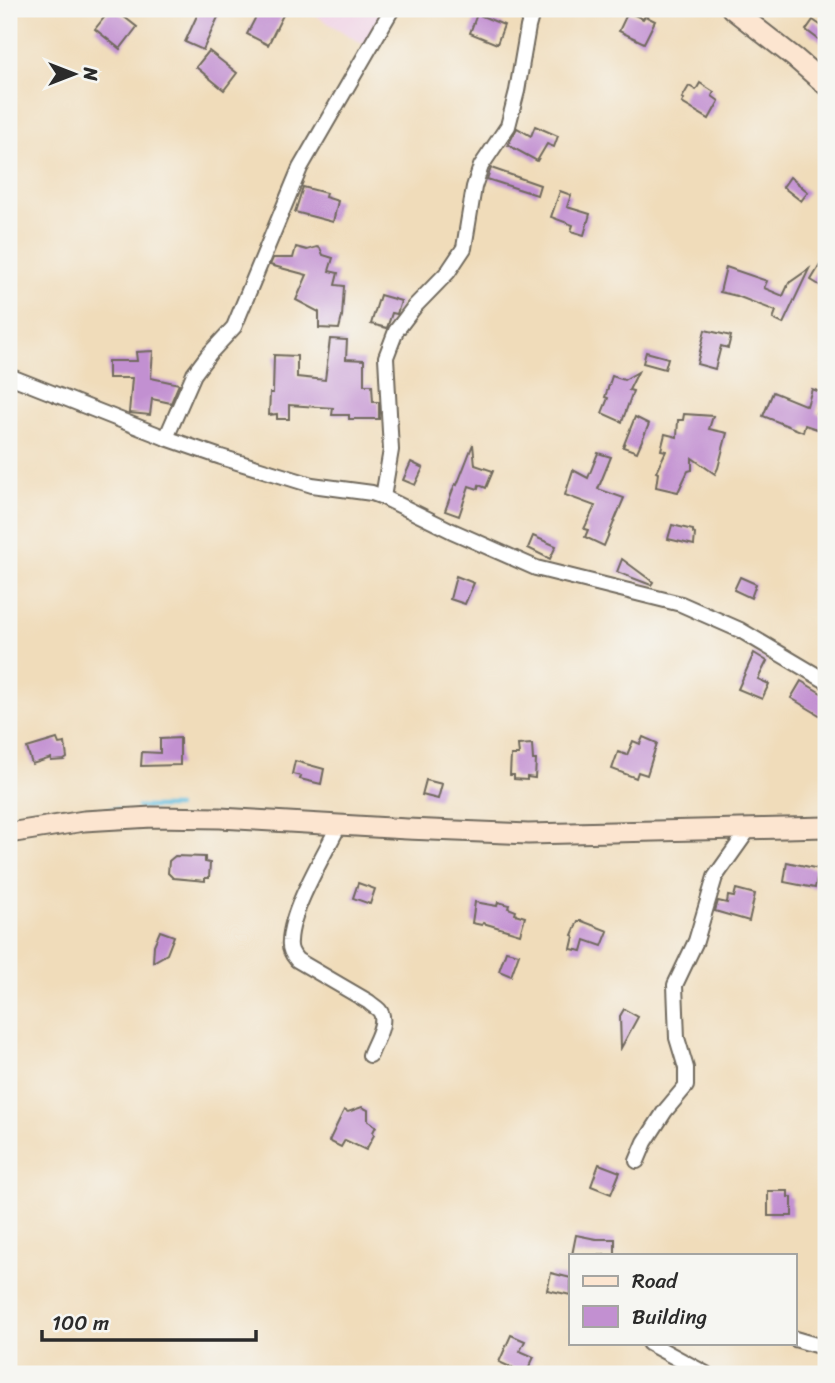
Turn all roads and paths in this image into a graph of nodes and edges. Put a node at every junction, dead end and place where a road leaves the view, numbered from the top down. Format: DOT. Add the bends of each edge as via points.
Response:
graph roads {
  1 [pos="392,9"];
  2 [pos="533,9"];
  3 [pos="732,9"];
  4 [pos="826,85"];
  5 [pos="9,376"];
  6 [pos="166,438"];
  7 [pos="383,497"];
  8 [pos="826,681"];
  9 [pos="339,825"];
  10 [pos="826,827"];
  11 [pos="749,828"];
  12 [pos="9,833"];
  13 [pos="370,1055"];
  14 [pos="636,1161"];
  15 [pos="796,1339"];
  16 [pos="650,1344"];
  17 [pos="826,1348"];
  18 [pos="683,1369"];
  19 [pos="706,1374"];
  1 -- 6 [label="street" via="300,168 234,327 194,374"];
  2 -- 7 [label="street" via="508,126 481,166 464,248 396,331 386,357 391,450"];
  3 -- 4 [label="street"];
  5 -- 6 [label="street"];
  6 -- 7 [label="street" via="312,485"];
  7 -- 8 [label="street" via="536,568 681,604 740,630"];
  9 -- 11 [label="street" via="528,834"];
  9 -- 12 [label="street" via="152,817 84,821"];
  9 -- 13 [label="street" via="301,899 289,942 297,960 379,1010 382,1024"];
  10 -- 11 [label="street"];
  11 -- 14 [label="street" via="715,877 696,941 675,985 685,1086"];
  15 -- 17 [label="street"];
  16 -- 18 [label="street"];
  18 -- 19 [label="street"];
}
